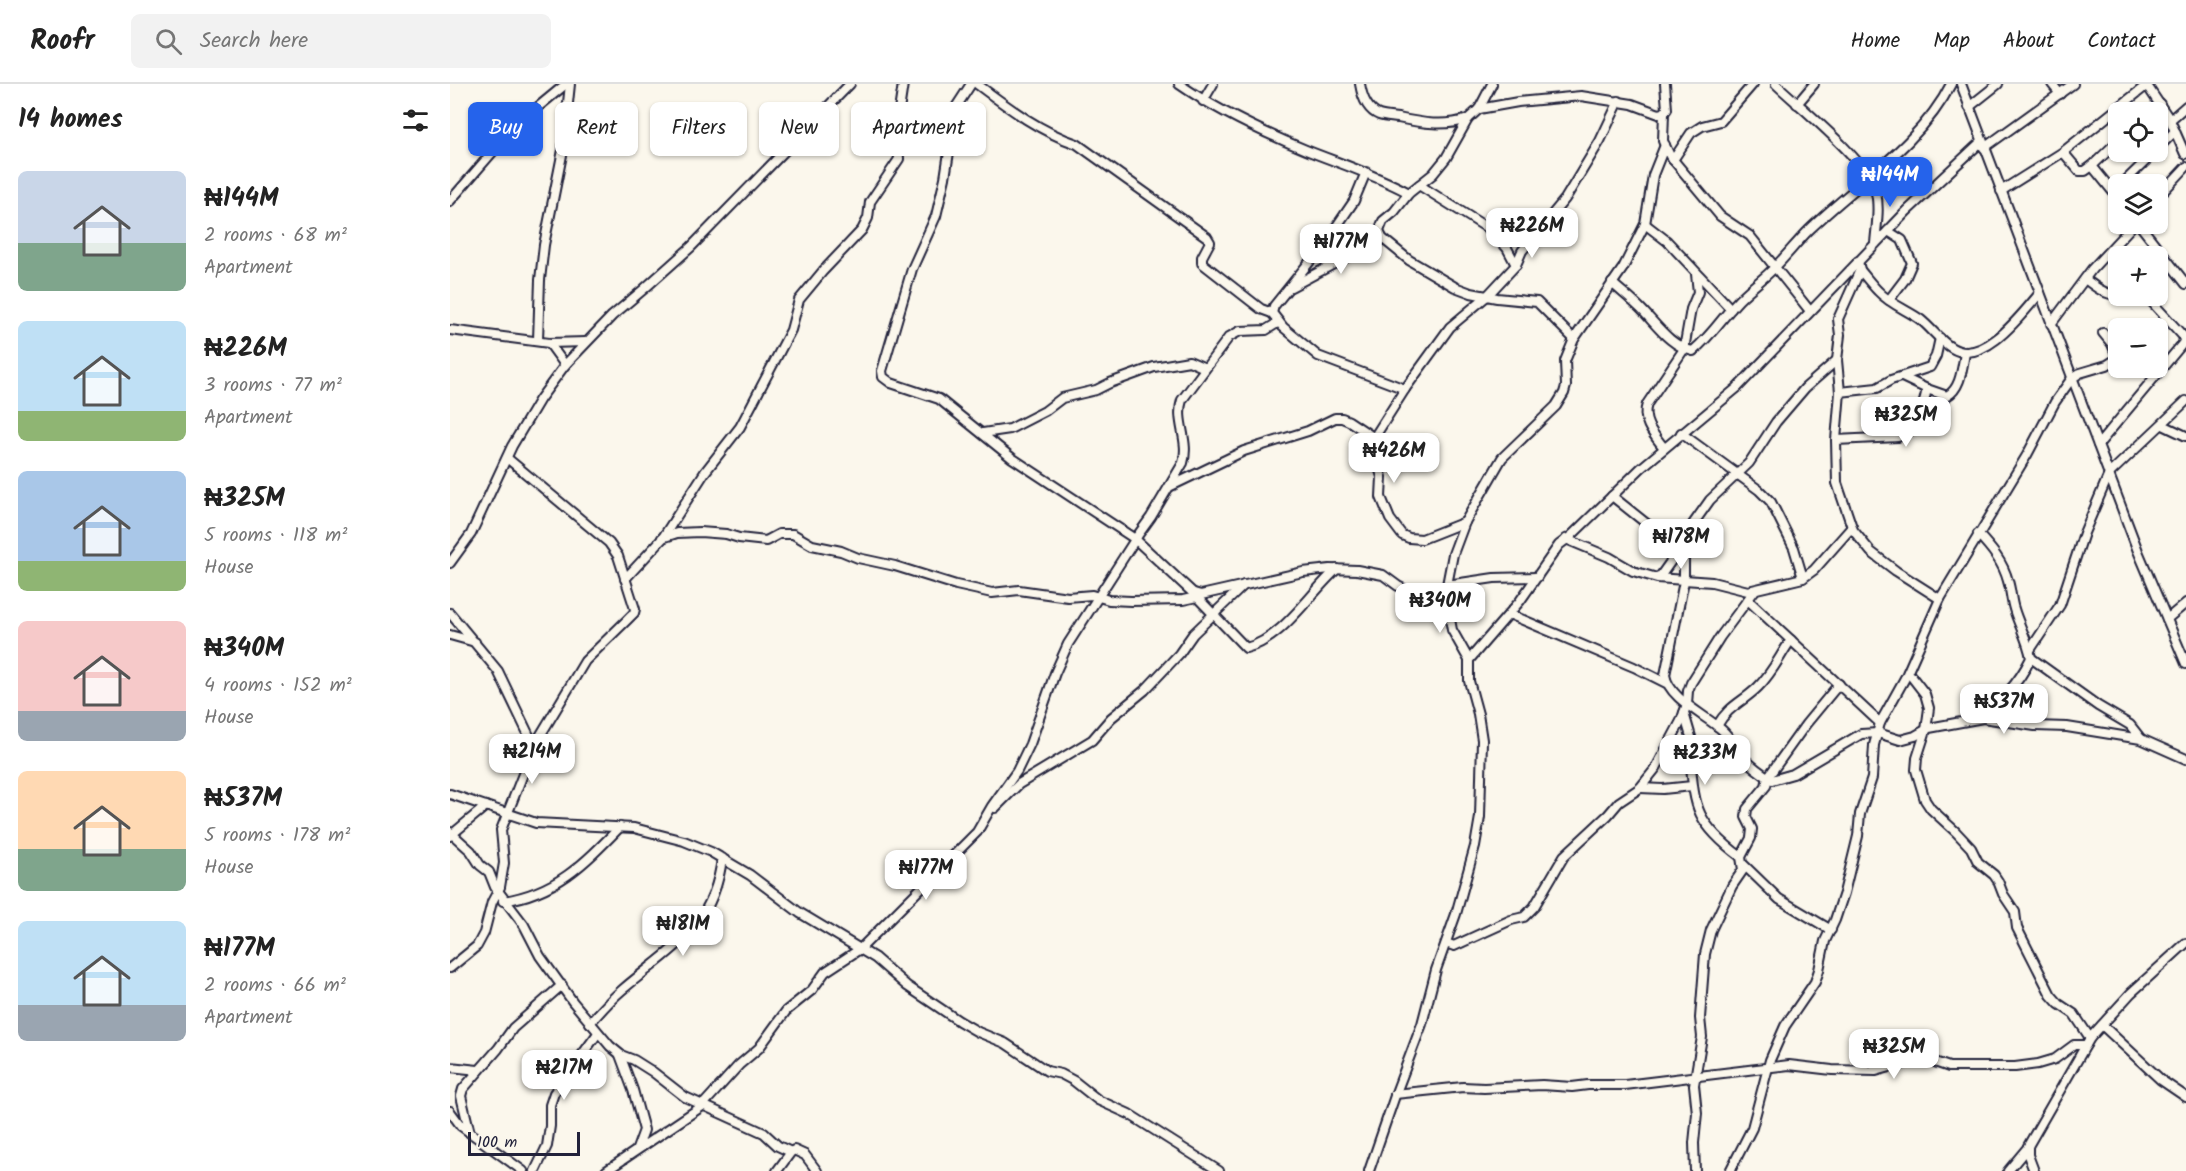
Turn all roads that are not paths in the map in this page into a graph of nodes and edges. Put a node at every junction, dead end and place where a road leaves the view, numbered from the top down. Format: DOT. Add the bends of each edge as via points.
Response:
graph roads {
  1 [pos="568,84"];
  2 [pos="850,84"];
  3 [pos="903,84"];
  4 [pos="971,84"];
  5 [pos="978,84"];
  6 [pos="1179,84"];
  7 [pos="1213,84"];
  8 [pos="1360,84"];
  9 [pos="1491,84"];
  10 [pos="1665,84"];
  11 [pos="1753,84"];
  12 [pos="1776,84"];
  13 [pos="1814,84"];
  14 [pos="1952,84"];
  15 [pos="1960,84"];
  16 [pos="1998,84"];
  17 [pos="2052,84"];
  18 [pos="2073,84"];
  19 [pos="2149,85"];
  20 [pos="2060,94"];
  21 [pos="1203,100"];
  22 [pos="1619,101"];
  23 [pos="2159,102"];
  24 [pos="1797,104"];
  25 [pos="1969,106"];
  26 [pos="2186,106"];
  27 [pos="1479,110"];
  28 [pos="1664,113"];
  29 [pos="2168,117"];
  30 [pos="1468,119"];
  31 [pos="2170,120"];
  32 [pos="2175,131"];
  33 [pos="2168,138"];
  34 [pos="1983,144"];
  35 [pos="1665,145"];
  36 [pos="2108,151"];
  37 [pos="2063,152"];
  38 [pos="2186,155"];
  39 [pos="1673,160"];
  40 [pos="2145,162"];
  41 [pos="2092,166"];
  42 [pos="2186,167"];
  43 [pos="1366,172"];
  44 [pos="2132,174"];
  45 [pos="1871,177"];
  46 [pos="2108,184"];
  47 [pos="1419,185"];
  48 [pos="2168,186"];
  49 [pos="2001,191"];
  50 [pos="1409,193"];
  51 [pos="450,201"];
  52 [pos="1645,224"];
  53 [pos="1888,231"];
  54 [pos="2124,234"];
  55 [pos="2147,234"];
  56 [pos="1382,238"];
  57 [pos="1875,244"];
  58 [pos="1858,261"];
  59 [pos="1516,265"];
  60 [pos="1775,267"];
  61 [pos="1860,270"];
  62 [pos="1696,274"];
  63 [pos="2085,279"];
  64 [pos="1612,283"];
  65 [pos="2186,284"];
  66 [pos="1287,289"];
  67 [pos="2040,293"];
  68 [pos="2108,293"];
  69 [pos="1487,296"];
  70 [pos="1889,300"];
  71 [pos="2156,306"];
  72 [pos="1731,309"];
  73 [pos="1810,311"];
  74 [pos="1272,313"];
  75 [pos="1278,322"];
  76 [pos="2051,324"];
  77 [pos="450,330"];
  78 [pos="2103,333"];
  79 [pos="1940,338"];
  80 [pos="1574,339"];
  81 [pos="2108,339"];
  82 [pos="538,340"];
  83 [pos="586,342"];
  84 [pos="549,343"];
  85 [pos="1684,350"];
  86 [pos="1965,353"];
  87 [pos="1837,360"];
  88 [pos="2108,364"];
  89 [pos="565,365"];
  90 [pos="1205,368"];
  91 [pos="1902,377"];
  92 [pos="2072,378"];
  93 [pos="1405,388"];
  94 [pos="1927,389"];
  95 [pos="1840,392"];
  96 [pos="2186,401"];
  97 [pos="2163,425"];
  98 [pos="983,433"];
  99 [pos="1681,433"];
  100 [pos="2186,436"];
  101 [pos="1376,440"];
  102 [pos="1836,440"];
  103 [pos="2098,446"];
  104 [pos="1664,448"];
  105 [pos="507,458"];
  106 [pos="2109,474"];
  107 [pos="1736,475"];
  108 [pos="1168,487"];
  109 [pos="1612,496"];
  110 [pos="1465,522"];
  111 [pos="1852,527"];
  112 [pos="1978,534"];
  113 [pos="662,538"];
  114 [pos="1136,539"];
  115 [pos="1566,539"];
  116 [pos="1682,548"];
  117 [pos="450,563"];
  118 [pos="1337,569"];
  119 [pos="1537,577"];
  120 [pos="1659,578"];
  121 [pos="1803,578"];
  122 [pos="625,579"];
  123 [pos="1684,581"];
  124 [pos="1244,585"];
  125 [pos="1447,585"];
  126 [pos="1755,590"];
  127 [pos="1194,595"];
  128 [pos="1098,597"];
  129 [pos="1448,597"];
  130 [pos="1940,599"];
  131 [pos="1748,600"];
  132 [pos="2186,603"];
  133 [pos="450,613"];
  134 [pos="1213,614"];
  135 [pos="1509,614"];
  136 [pos="2167,619"];
  137 [pos="450,635"];
  138 [pos="2186,638"];
  139 [pos="2176,639"];
  140 [pos="1791,640"];
  141 [pos="476,642"];
  142 [pos="2030,654"];
  143 [pos="1469,660"];
  144 [pos="2186,664"];
  145 [pos="1908,672"];
  146 [pos="1666,683"];
  147 [pos="1839,684"];
  148 [pos="1687,704"];
  149 [pos="1684,713"];
  150 [pos="1973,720"];
  151 [pos="1880,723"];
  152 [pos="1717,726"];
  153 [pos="1926,730"];
  154 [pos="1878,732"];
  155 [pos="2141,739"];
  156 [pos="534,746"];
  157 [pos="2186,759"];
  158 [pos="1768,777"];
  159 [pos="1692,786"];
  160 [pos="1640,788"];
  161 [pos="450,794"];
  162 [pos="486,806"];
  163 [pos="507,813"];
  164 [pos="987,814"];
  165 [pos="620,827"];
  166 [pos="451,834"];
  167 [pos="722,858"];
  168 [pos="1742,861"];
  169 [pos="498,891"];
  170 [pos="506,901"];
  171 [pos="492,902"];
  172 [pos="1831,930"];
  173 [pos="1446,943"];
  174 [pos="2186,943"];
  175 [pos="860,949"];
  176 [pos="450,968"];
  177 [pos="562,985"];
  178 [pos="590,1023"];
  179 [pos="2102,1025"];
  180 [pos="598,1033"];
  181 [pos="2088,1042"];
  182 [pos="620,1055"];
  183 [pos="450,1067"];
  184 [pos="1768,1068"];
  185 [pos="478,1070"];
  186 [pos="1695,1077"];
  187 [pos="1395,1094"];
  188 [pos="2186,1097"];
  189 [pos="702,1105"];
  190 [pos="450,1111"];
  191 [pos="470,1133"];
  192 [pos="2028,1146"];
  193 [pos="637,1149"];
  194 [pos="791,1152"];
  195 [pos="1373,1162"];
  196 [pos="523,1171"];
  197 [pos="535,1171"];
  198 [pos="606,1171"];
  199 [pos="777,1171"];
  200 [pos="817,1171"];
  201 [pos="1219,1171"];
  202 [pos="1369,1171"];
  203 [pos="1374,1171"];
  204 [pos="1695,1171"];
  205 [pos="1731,1171"];
  206 [pos="2008,1171"];
  207 [pos="2034,1171"];
  1 -- 51 [label="street" via="516,125"];
  1 -- 82 [label="street" via="563,150 544,245"];
  2 -- 83 [label="street" via="691,247"];
  3 -- 113 [label="street" via="897,124 898,162 870,202 868,218 857,237 799,300 792,330 740,428 705,472"];
  4 -- 98 [label="street" via="956,107 936,216 906,287 882,376 891,383 939,399"];
  5 -- 74 [label="street" via="1035,126 1077,144 1207,237 1210,242 1202,263 1261,309"];
  6 -- 21 [label="street"];
  7 -- 21 [label="street"];
  8 -- 30 [label="street" via="1366,104 1378,114 1419,123 1456,123"];
  9 -- 27 [label="street"];
  10 -- 28 [label="street"];
  11 -- 39 [label="street" via="1721,120 1690,134"];
  12 -- 24 [label="street"];
  13 -- 24 [label="street"];
  14 -- 45 [label="street" via="1915,133"];
  15 -- 25 [label="street"];
  16 -- 25 [label="street"];
  17 -- 20 [label="street"];
  18 -- 20 [label="street"];
  19 -- 23 [label="street"];
  19 -- 37 [label="street"];
  20 -- 34 [label="street"];
  21 -- 43 [label="street" via="1278,137"];
  22 -- 27 [label="street" via="1561,97"];
  22 -- 28 [label="street"];
  22 -- 59 [label="street" via="1589,161 1551,217 1522,250"];
  24 -- 45 [label="street"];
  25 -- 34 [label="street"];
  26 -- 31 [label="street"];
  27 -- 30 [label="street"];
  28 -- 35 [label="street"];
  29 -- 31 [label="street"];
  30 -- 47 [label="street" via="1446,158"];
  31 -- 32 [label="street"];
  32 -- 33 [label="street"];
  32 -- 38 [label="street"];
  34 -- 49 [label="street"];
  34 -- 53 [label="street" via="1938,180"];
  35 -- 39 [label="street"];
  35 -- 52 [label="street" via="1653,175"];
  36 -- 41 [label="street"];
  37 -- 41 [label="street" via="2079,171"];
  37 -- 49 [label="street"];
  39 -- 60 [label="street" via="1720,216 1750,236"];
  40 -- 44 [label="street"];
  41 -- 46 [label="street"];
  42 -- 48 [label="street"];
  43 -- 50 [label="street"];
  43 -- 66 [label="street" via="1354,201"];
  45 -- 57 [label="street" via="1877,201"];
  45 -- 60 [label="street" via="1810,229"];
  47 -- 50 [label="street"];
  47 -- 59 [label="street" via="1492,231"];
  49 -- 67 [label="street"];
  50 -- 56 [label="street" via="1383,221 1379,231"];
  52 -- 62 [label="street" via="1667,241"];
  52 -- 64 [label="street"];
  53 -- 57 [label="street"];
  53 -- 70 [label="street" via="1902,240 1912,263"];
  54 -- 63 [label="street"];
  55 -- 65 [label="street"];
  56 -- 66 [label="street"];
  56 -- 69 [label="street" via="1409,260 1455,287"];
  57 -- 58 [label="street"];
  58 -- 61 [label="street"];
  58 -- 73 [label="street"];
  59 -- 69 [label="street"];
  60 -- 72 [label="street"];
  60 -- 73 [label="street"];
  61 -- 70 [label="street"];
  61 -- 87 [label="street" via="1838,319"];
  62 -- 72 [label="street"];
  62 -- 85 [label="street" via="1698,292"];
  63 -- 68 [label="street"];
  63 -- 76 [label="street"];
  64 -- 80 [label="street"];
  64 -- 85 [label="street"];
  66 -- 74 [label="street"];
  67 -- 76 [label="street"];
  67 -- 86 [label="street" via="1997,338 1978,351"];
  69 -- 80 [label="street" via="1538,302"];
  69 -- 93 [label="street" via="1450,327"];
  70 -- 79 [label="street"];
  71 -- 103 [label="street" via="2184,342"];
  72 -- 85 [label="street" via="1707,339 1693,351"];
  73 -- 99 [label="street" via="1737,387"];
  74 -- 75 [label="street"];
  75 -- 90 [label="street" via="1266,330 1235,332"];
  75 -- 93 [label="street" via="1318,356"];
  76 -- 92 [label="street"];
  77 -- 82 [label="street"];
  78 -- 81 [label="street"];
  79 -- 86 [label="street"];
  79 -- 91 [label="street" via="1930,367"];
  80 -- 110 [label="street" via="1565,361 1564,393 1556,406 1502,458"];
  82 -- 84 [label="street"];
  83 -- 84 [label="street"];
  83 -- 89 [label="street"];
  84 -- 89 [label="street"];
  85 -- 104 [label="street" via="1644,412 1649,429"];
  86 -- 94 [label="street" via="1959,383 1952,393 1947,396"];
  87 -- 95 [label="street"];
  87 -- 107 [label="street" via="1805,388"];
  88 -- 92 [label="street"];
  89 -- 105 [label="street" via="540,399"];
  90 -- 98 [label="street" via="1189,361 1154,367 1062,398 1010,429"];
  90 -- 108 [label="street" via="1179,408 1185,455"];
  91 -- 94 [label="street"];
  91 -- 95 [label="street" via="1877,388"];
  92 -- 103 [label="street"];
  92 -- 112 [label="street"];
  93 -- 101 [label="street"];
  94 -- 102 [label="street" via="1918,423 1907,434"];
  95 -- 102 [label="street"];
  96 -- 97 [label="street"];
  97 -- 100 [label="street"];
  97 -- 106 [label="street"];
  98 -- 114 [label="street" via="1012,458"];
  99 -- 104 [label="street"];
  99 -- 107 [label="street"];
  101 -- 108 [label="street" via="1349,421 1335,418 1308,431 1244,451"];
  101 -- 110 [label="street" via="1381,497 1402,535 1422,538"];
  102 -- 111 [label="street" via="1837,483"];
  103 -- 106 [label="street"];
  104 -- 109 [label="street"];
  105 -- 117 [label="street" via="471,534"];
  105 -- 122 [label="street" via="609,543"];
  106 -- 136 [label="street"];
  106 -- 142 [label="street" via="2060,605"];
  107 -- 116 [label="street" via="1701,511"];
  107 -- 121 [label="street" via="1771,502 1794,548"];
  108 -- 114 [label="street"];
  109 -- 115 [label="street"];
  109 -- 116 [label="street"];
  110 -- 125 [label="street"];
  111 -- 121 [label="street"];
  111 -- 130 [label="street" via="1871,552"];
  112 -- 130 [label="street"];
  112 -- 142 [label="street" via="2001,564"];
  113 -- 122 [label="street"];
  113 -- 128 [label="street" via="700,532 766,541 779,534 793,534 820,547 992,593 1019,590"];
  114 -- 127 [label="street"];
  114 -- 128 [label="street"];
  115 -- 119 [label="street"];
  115 -- 120 [label="street" via="1633,571"];
  116 -- 120 [label="street"];
  116 -- 123 [label="street"];
  118 -- 124 [label="street"];
  118 -- 129 [label="street" via="1383,575 1416,595"];
  118 -- 134 [label="street" via="1286,623 1254,646 1246,648"];
  119 -- 125 [label="street"];
  119 -- 135 [label="street"];
  120 -- 123 [label="street"];
  121 -- 126 [label="street"];
  122 -- 156 [label="street" via="634,613 585,661"];
  123 -- 126 [label="street"];
  123 -- 146 [label="street"];
  124 -- 127 [label="street"];
  124 -- 134 [label="street"];
  125 -- 129 [label="street"];
  126 -- 131 [label="street"];
  127 -- 128 [label="street" via="1184,600 1131,602"];
  127 -- 134 [label="street"];
  128 -- 164 [label="street" via="1068,644 1017,771"];
  129 -- 143 [label="street" via="1452,630"];
  130 -- 145 [label="street"];
  131 -- 140 [label="street"];
  131 -- 148 [label="street" via="1691,683"];
  132 -- 136 [label="street"];
  133 -- 141 [label="street"];
  134 -- 164 [label="street" via="1145,690 1092,740 1018,784"];
  135 -- 143 [label="street"];
  135 -- 146 [label="street"];
  136 -- 139 [label="street"];
  137 -- 141 [label="street"];
  138 -- 139 [label="street"];
  139 -- 144 [label="street"];
  140 -- 147 [label="street"];
  140 -- 152 [label="street" via="1773,671 1729,709"];
  141 -- 156 [label="street" via="498,671"];
  142 -- 150 [label="street" via="2022,677 2013,688"];
  142 -- 155 [label="street" via="2098,706 2130,725"];
  143 -- 173 [label="street" via="1469,681 1482,740 1480,817 1473,857"];
  145 -- 151 [label="street"];
  145 -- 153 [label="street" via="1925,694 1929,708"];
  146 -- 148 [label="street"];
  147 -- 151 [label="street"];
  147 -- 158 [label="street"];
  148 -- 149 [label="street"];
  148 -- 152 [label="street"];
  149 -- 159 [label="street" via="1691,737"];
  149 -- 160 [label="street" via="1656,768"];
  150 -- 153 [label="street"];
  150 -- 155 [label="street" via="2067,727"];
  151 -- 154 [label="street"];
  152 -- 158 [label="street" via="1743,757"];
  153 -- 154 [label="street" via="1900,740"];
  153 -- 181 [label="street" via="1916,770 1925,800 1994,875 2015,912 2017,928 2046,986 2059,1004 2074,1014"];
  154 -- 158 [label="street" via="1861,734 1793,774 1772,780"];
  154 -- 172 [label="street" via="1872,778 1860,814 1844,894"];
  155 -- 157 [label="street"];
  156 -- 163 [label="street"];
  158 -- 168 [label="street" via="1766,786 1748,809 1751,838"];
  159 -- 160 [label="street"];
  159 -- 168 [label="street" via="1708,828"];
  160 -- 173 [label="street" via="1619,801 1564,856 1524,917 1454,946"];
  161 -- 162 [label="street"];
  162 -- 163 [label="street"];
  162 -- 166 [label="street"];
  163 -- 165 [label="street" via="536,823"];
  163 -- 169 [label="street" via="500,837 504,863"];
  164 -- 175 [label="street" via="966,845"];
  165 -- 167 [label="street" via="684,841"];
  165 -- 170 [label="street" via="564,879"];
  166 -- 169 [label="street" via="489,872"];
  167 -- 175 [label="street" via="800,914"];
  167 -- 178 [label="street" via="719,880 702,916 670,953 620,991"];
  168 -- 172 [label="street" via="1779,899"];
  168 -- 186 [label="street" via="1743,870 1708,939 1701,990 1702,1037"];
  169 -- 170 [label="street"];
  169 -- 171 [label="street"];
  170 -- 171 [label="street"];
  170 -- 177 [label="street"];
  171 -- 176 [label="street" via="477,946"];
  172 -- 184 [label="street" via="1815,982 1785,1026"];
  173 -- 187 [label="street" via="1422,1024"];
  174 -- 179 [label="street"];
  175 -- 189 [label="street" via="825,972 812,990 786,1011 759,1048"];
  175 -- 201 [label="street" via="959,1021 1005,1043 1047,1071 1065,1076 1098,1100 1129,1114"];
  177 -- 178 [label="street"];
  177 -- 185 [label="street" via="513,1028"];
  178 -- 180 [label="street"];
  179 -- 181 [label="street"];
  179 -- 188 [label="street"];
  180 -- 182 [label="street"];
  180 -- 197 [label="street" via="554,1093 547,1146"];
  181 -- 184 [label="street" via="2055,1059 2015,1067 1948,1067 1926,1059 1876,1071 1797,1065"];
  181 -- 192 [label="street"];
  182 -- 189 [label="street" via="634,1060"];
  182 -- 193 [label="street" via="643,1124"];
  183 -- 185 [label="street"];
  184 -- 186 [label="street"];
  184 -- 205 [label="street" via="1752,1128"];
  185 -- 191 [label="street" via="461,1096"];
  186 -- 187 [label="street" via="1625,1085 1463,1087"];
  186 -- 204 [label="street"];
  187 -- 195 [label="street"];
  189 -- 193 [label="street"];
  189 -- 194 [label="street" via="764,1133"];
  190 -- 191 [label="street"];
  191 -- 196 [label="street"];
  192 -- 206 [label="street"];
  192 -- 207 [label="street"];
  193 -- 198 [label="street"];
  194 -- 199 [label="street"];
  194 -- 200 [label="street" via="805,1155"];
  195 -- 202 [label="street"];
  195 -- 203 [label="street"];
}
